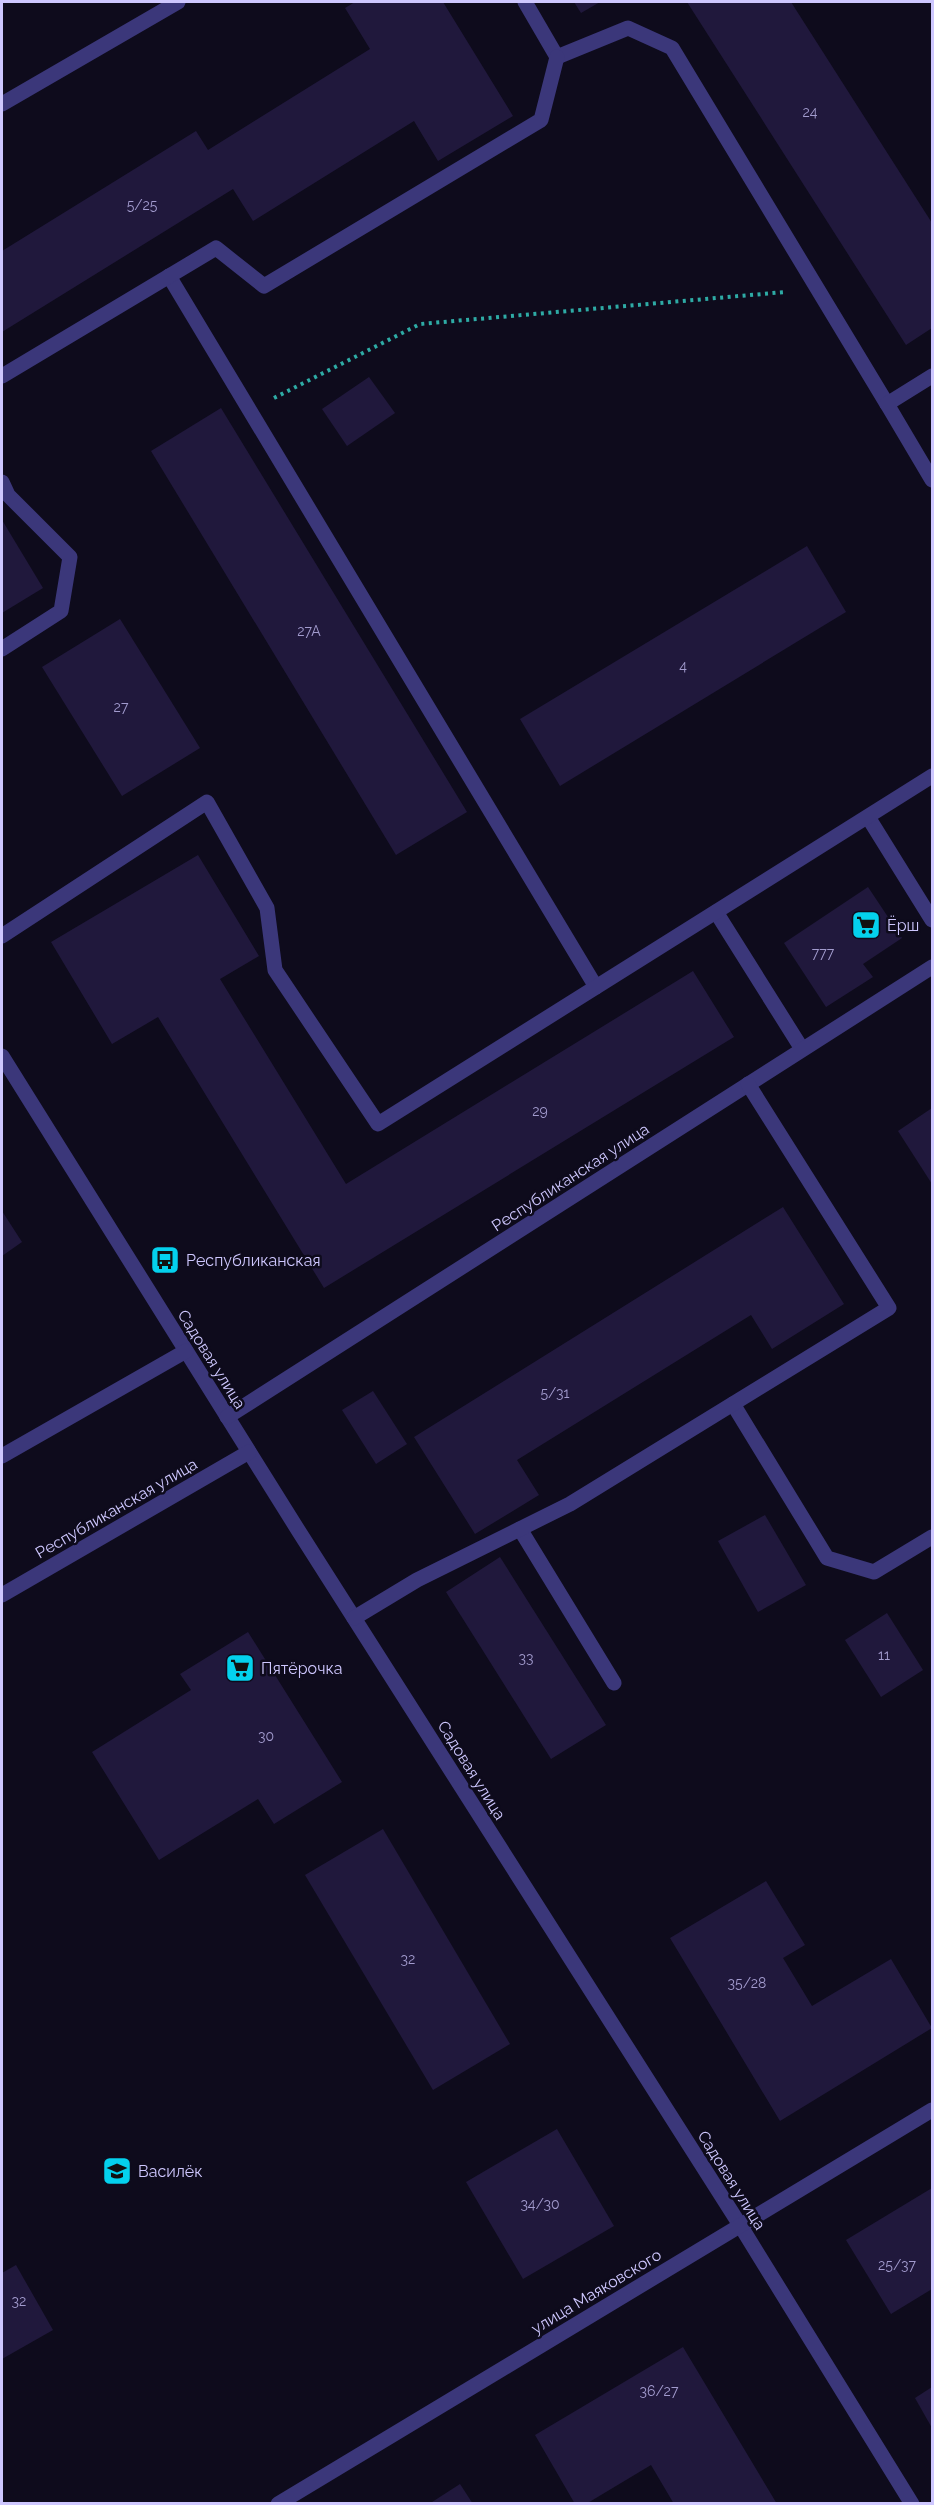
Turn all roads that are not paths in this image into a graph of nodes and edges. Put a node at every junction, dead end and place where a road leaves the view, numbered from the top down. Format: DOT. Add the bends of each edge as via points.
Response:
graph roads {
  1 [pos="178,2"];
  2 [pos="525,2"];
  3 [pos="556,57"];
  4 [pos="2,104"];
  5 [pos="169,276"];
  6 [pos="2,376"];
  7 [pos="933,376"];
  8 [pos="887,404"];
  9 [pos="933,480"];
  10 [pos="2,483"];
  11 [pos="2,649"];
  12 [pos="933,776"];
  13 [pos="867,817"];
  14 [pos="716,912"];
  15 [pos="933,920"];
  16 [pos="2,936"];
  17 [pos="933,967"];
  18 [pos="596,987"];
  19 [pos="802,1049"];
  20 [pos="2,1056"];
  21 [pos="748,1084"];
  22 [pos="186,1351"];
  23 [pos="733,1404"];
  24 [pos="228,1417"];
  25 [pos="249,1452"];
  26 [pos="2,1456"];
  27 [pos="520,1529"];
  28 [pos="933,1537"];
  29 [pos="2,1596"];
  30 [pos="354,1618"];
  31 [pos="614,1683"];
  32 [pos="933,2110"];
  33 [pos="740,2226"];
  34 [pos="278,2504"];
  35 [pos="912,2504"];
  1 -- 4 [label="street"];
  2 -- 3 [label="street"];
  3 -- 5 [label="street" via="541,120 264,286 216,248"];
  3 -- 8 [label="street" via="628,28 672,48"];
  5 -- 6 [label="street"];
  5 -- 18 [label="street"];
  7 -- 8 [label="street"];
  8 -- 9 [label="street"];
  10 -- 11 [label="street" via="8,495 70,557 61,611"];
  12 -- 13 [label="street"];
  13 -- 14 [label="street"];
  13 -- 15 [label="street"];
  14 -- 18 [label="street"];
  14 -- 19 [label="street"];
  16 -- 18 [label="street" via="207,802 267,908 275,970 378,1124"];
  17 -- 19 [label="street, Республиканская улица"];
  19 -- 21 [label="street, Республиканская улица"];
  20 -- 22 [label="street, Садовая улица"];
  21 -- 23 [label="street" via="889,1308"];
  21 -- 24 [label="street, Республиканская улица"];
  22 -- 24 [label="street, Садовая улица"];
  22 -- 26 [label="street"];
  23 -- 27 [label="street" via="570,1504"];
  23 -- 28 [label="street" via="827,1558 874,1572"];
  24 -- 25 [label="street, Садовая улица"];
  25 -- 29 [label="street, Республиканская улица"];
  25 -- 30 [label="street, Садовая улица"];
  27 -- 30 [label="street" via="417,1580"];
  27 -- 31 [label="street"];
  30 -- 33 [label="street, Садовая улица"];
  32 -- 33 [label="street, улица Маяковского"];
  33 -- 34 [label="street, улица Маяковского"];
  33 -- 35 [label="street, Садовая улица"];
}
